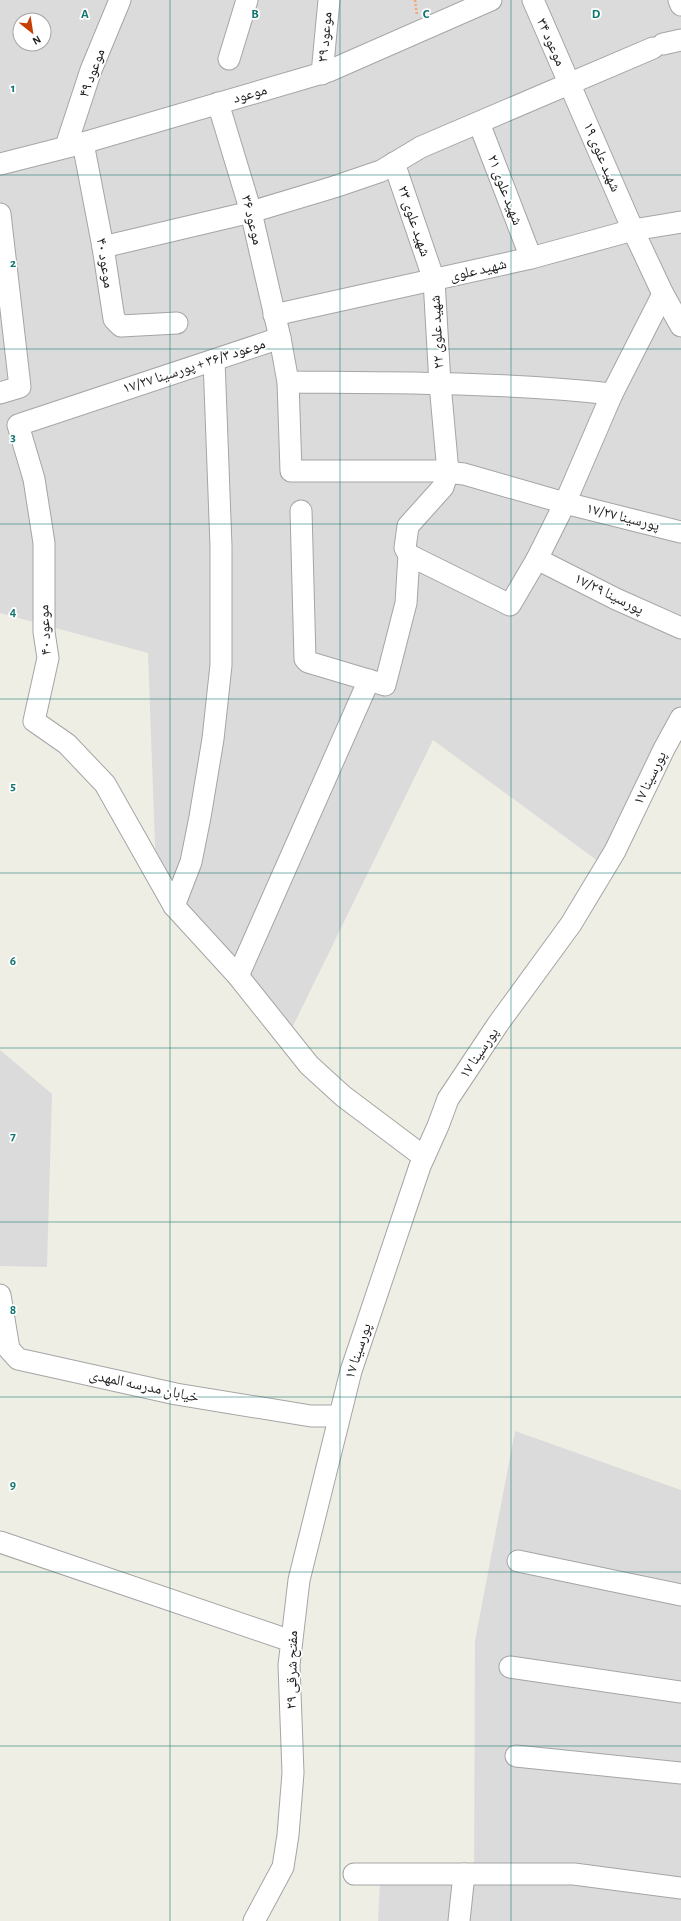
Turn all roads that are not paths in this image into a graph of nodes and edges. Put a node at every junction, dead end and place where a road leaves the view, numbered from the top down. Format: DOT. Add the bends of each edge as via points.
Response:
graph roads {
  1 [pos="120,0"];
  2 [pos="247,0"];
  3 [pos="329,0"];
  4 [pos="491,0"];
  5 [pos="533,0"];
  6 [pos="679,0"];
  7 [pos="681,5"];
  8 [pos="666,44"];
  9 [pos="229,59"];
  10 [pos="322,74"];
  11 [pos="570,83"];
  12 [pos="218,103"];
  13 [pos="479,123"];
  14 [pos="75,144"];
  15 [pos="394,163"];
  16 [pos="0,164"];
  17 [pos="251,212"];
  18 [pos="0,214"];
  19 [pos="681,222"];
  20 [pos="633,230"];
  21 [pos="103,247"];
  22 [pos="531,258"];
  23 [pos="434,280"];
  24 [pos="663,294"];
  25 [pos="274,315"];
  26 [pos="177,323"];
  27 [pos="681,326"];
  28 [pos="280,338"];
  29 [pos="214,360"];
  30 [pos="288,382"];
  31 [pos="440,384"];
  32 [pos="0,393"];
  33 [pos="109,394"];
  34 [pos="612,394"];
  35 [pos="291,471"];
  36 [pos="448,472"];
  37 [pos="565,502"];
  38 [pos="301,511"];
  39 [pos="681,532"];
  40 [pos="409,555"];
  41 [pos="537,559"];
  42 [pos="681,628"];
  43 [pos="369,680"];
  44 [pos="681,718"];
  45 [pos="174,906"];
  46 [pos="238,976"];
  47 [pos="424,1157"];
  48 [pos="0,1295"];
  49 [pos="338,1416"];
  50 [pos="0,1542"];
  51 [pos="518,1561"];
  52 [pos="681,1595"];
  53 [pos="291,1641"];
  54 [pos="510,1667"];
  55 [pos="681,1692"];
  56 [pos="516,1756"];
  57 [pos="681,1773"];
  58 [pos="354,1874"];
  59 [pos="464,1874"];
  60 [pos="681,1888"];
  61 [pos="254,1921"];
  62 [pos="460,1921"];
  1 -- 14 [label="street, موعود ۴۹" via="91,70"];
  2 -- 9 [label="street"];
  3 -- 10 [label="street, موعود ۳۹"];
  4 -- 10 [label="street, موعود"];
  5 -- 11 [label="street, موعود ۳۴"];
  6 -- 7 [label="street"];
  8 -- 11 [label="street"];
  10 -- 12 [label="street, موعود"];
  11 -- 13 [label="street"];
  11 -- 20 [label="street, شهید علوی ۱۹"];
  12 -- 14 [label="street, موعود"];
  12 -- 17 [label="street, موعود ۳۶"];
  13 -- 15 [label="street" via="421,147"];
  13 -- 22 [label="street, شهید علوی ۲۱"];
  14 -- 16 [label="street, موعود"];
  14 -- 21 [label="street, موعود ۴۰"];
  15 -- 17 [label="street" via="381,171"];
  15 -- 23 [label="street, شهید علوی ۲۳"];
  17 -- 21 [label="street"];
  17 -- 25 [label="street, موعود ۳۶"];
  18 -- 32 [label="street" via="20,387"];
  19 -- 20 [label="street, شهید علوی"];
  20 -- 22 [label="street, شهید علوی"];
  20 -- 24 [label="street, شهید علوی ۱۹"];
  21 -- 26 [label="street, موعود ۴۰" via="116,323 121,326"];
  22 -- 23 [label="street, شهید علوی"];
  23 -- 25 [label="street, شهید علوی"];
  23 -- 31 [label="street, شهید علوی ۲۲"];
  24 -- 27 [label="street, شهید علوی ۱۹"];
  24 -- 34 [label="street"];
  25 -- 28 [label="street, موعود ۳۶"];
  28 -- 29 [label="street, موعود ۳۶/۳ + پورسینا ۱۷/۲۷"];
  28 -- 30 [label="street, موعود ۳۶"];
  29 -- 33 [label="street, موعود ۳۶/۳ + پورسینا ۱۷/۲۷"];
  29 -- 45 [label="street" via="221,546 221,665 214,739 200,817 191,862"];
  30 -- 31 [label="street"];
  30 -- 35 [label="street, موعود ۳۶"];
  31 -- 34 [label="street" via="553,388"];
  31 -- 36 [label="street, شهید علوی ۲۲"];
  33 -- 45 [label="street, موعود ۴۰" via="18,424 34,479 44,543 44,632 48,658 34,721 67,744 105,784"];
  34 -- 37 [label="street"];
  35 -- 36 [label="street, پورسینا ۱۷/۲۷"];
  36 -- 37 [label="street, پورسینا ۱۷/۲۷" via="464,474"];
  36 -- 40 [label="street" via="443,487 408,526 405,548"];
  37 -- 39 [label="street, پورسینا ۱۷/۲۷"];
  37 -- 41 [label="street"];
  38 -- 43 [label="street" via="305,659"];
  40 -- 41 [label="street" via="510,605"];
  40 -- 43 [label="street" via="406,603 386,684 383,686"];
  41 -- 42 [label="street, پورسینا ۱۷/۲۹"];
  43 -- 46 [label="street"];
  44 -- 47 [label="street, پورسینا ۱۷" via="615,851 571,924 498,1024 448,1099"];
  45 -- 46 [label="street"];
  46 -- 47 [label="street" via="309,1065 344,1096"];
  47 -- 49 [label="street, پورسینا ۱۷" via="353,1364"];
  48 -- 49 [label="street, خیابان مدرسه المهدی" via="9,1349 18,1359 176,1394 311,1416"];
  49 -- 53 [label="street, مفتح شرقی ۲۹" via="299,1580"];
  50 -- 53 [label="street"];
  51 -- 52 [label="street"];
  53 -- 61 [label="street, مفتح شرقی ۲۹" via="289,1666 293,1773 288,1835 283,1866"];
  54 -- 55 [label="street"];
  56 -- 57 [label="street"];
  58 -- 59 [label="street"];
  59 -- 60 [label="street" via="574,1874"];
  59 -- 62 [label="street"];
}
